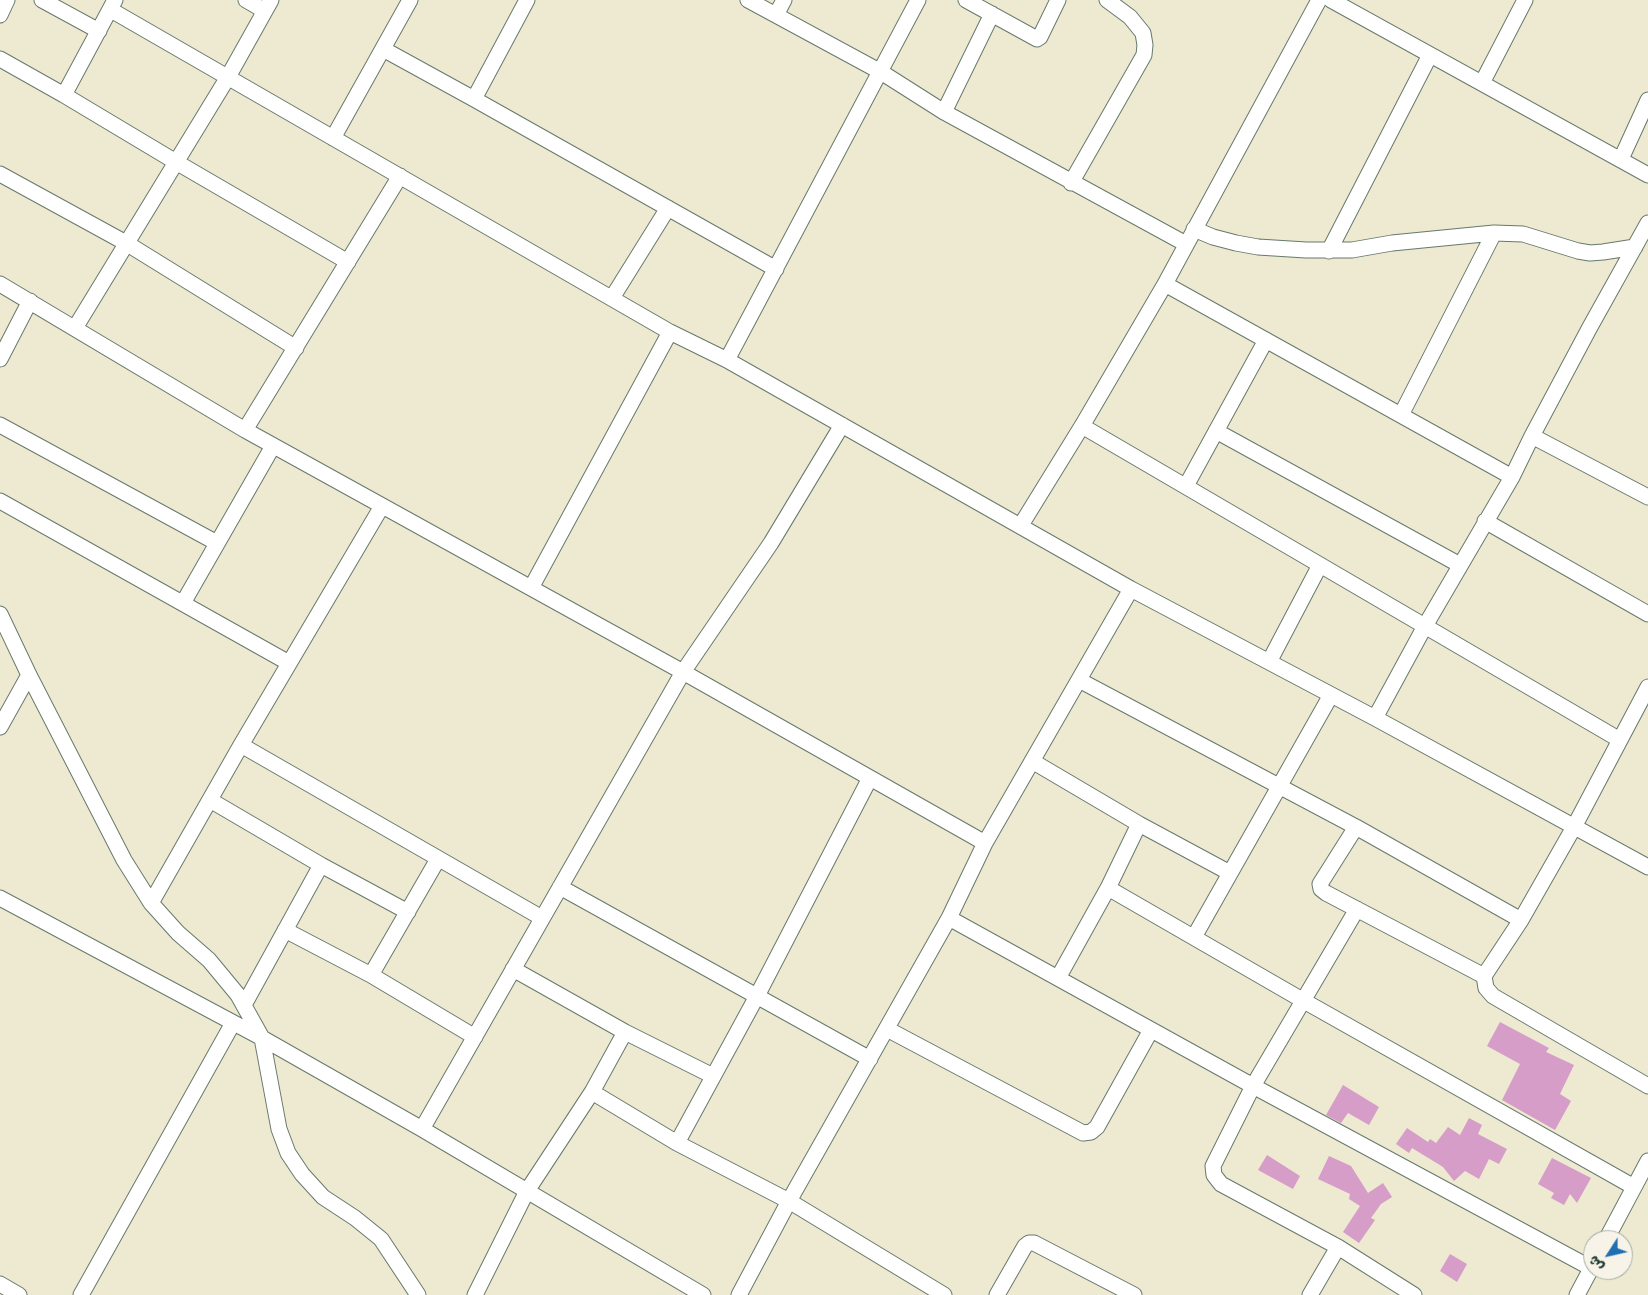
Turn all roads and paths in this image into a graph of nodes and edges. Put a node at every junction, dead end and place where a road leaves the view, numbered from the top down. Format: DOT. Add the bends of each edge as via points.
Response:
graph roads {
  1 [pos="7,0"];
  2 [pos="42,0"];
  3 [pos="246,0"];
  4 [pos="410,0"];
  5 [pos="527,0"];
  6 [pos="748,0"];
  7 [pos="784,0"];
  8 [pos="918,0"];
  9 [pos="966,0"];
  10 [pos="1058,0"];
  11 [pos="1107,0"];
  12 [pos="1319,0"];
  13 [pos="1331,0"];
  14 [pos="1525,0"];
  15 [pos="113,5"];
  16 [pos="268,5"];
  17 [pos="992,14"];
  18 [pos="0,15"];
  19 [pos="776,15"];
  20 [pos="99,31"];
  21 [pos="383,49"];
  22 [pos="1430,55"];
  23 [pos="0,60"];
  24 [pos="881,72"];
  25 [pos="228,77"];
  26 [pos="1482,83"];
  27 [pos="64,94"];
  28 [pos="474,99"];
  29 [pos="1648,100"];
  30 [pos="944,112"];
  31 [pos="333,138"];
  32 [pos="1621,159"];
  33 [pos="176,162"];
  34 [pos="0,174"];
  35 [pos="1648,175"];
  36 [pos="400,176"];
  37 [pos="1072,183"];
  38 [pos="668,208"];
  39 [pos="1648,223"];
  40 [pos="1194,230"];
  41 [pos="1494,233"];
  42 [pos="126,243"];
  43 [pos="1186,244"];
  44 [pos="1635,247"];
  45 [pos="1329,251"];
  46 [pos="348,262"];
  47 [pos="776,269"];
  48 [pos="0,284"];
  49 [pos="1165,284"];
  50 [pos="612,298"];
  51 [pos="30,301"];
  52 [pos="75,328"];
  53 [pos="670,332"];
  54 [pos="1266,340"];
  55 [pos="296,348"];
  56 [pos="0,359"];
  57 [pos="727,360"];
  58 [pos="1401,415"];
  59 [pos="0,425"];
  60 [pos="842,425"];
  61 [pos="1082,426"];
  62 [pos="245,430"];
  63 [pos="1216,431"];
  64 [pos="1532,436"];
  65 [pos="273,446"];
  66 [pos="1512,477"];
  67 [pos="1186,486"];
  68 [pos="1648,497"];
  69 [pos="0,501"];
  70 [pos="382,506"];
  71 [pos="1485,521"];
  72 [pos="1020,526"];
  73 [pos="217,543"];
  74 [pos="1320,565"];
  75 [pos="1460,565"];
  76 [pos="531,588"];
  77 [pos="1132,589"];
  78 [pos="183,603"];
  79 [pos="0,614"];
  80 [pos="1648,614"];
  81 [pos="1425,626"];
  82 [pos="1269,662"];
  83 [pos="289,663"];
  84 [pos="683,672"];
  85 [pos="29,675"];
  86 [pos="1079,680"];
  87 [pos="1648,687"];
  88 [pos="1332,695"];
  89 [pos="1375,718"];
  90 [pos="0,726"];
  91 [pos="1620,740"];
  92 [pos="241,745"];
  93 [pos="1032,761"];
  94 [pos="870,778"];
  95 [pos="1280,787"];
  96 [pos="210,800"];
  97 [pos="1139,824"];
  98 [pos="1574,827"];
  99 [pos="1356,828"];
  100 [pos="985,843"];
  101 [pos="438,859"];
  102 [pos="321,865"];
  103 [pos="1648,867"];
  104 [pos="1230,873"];
  105 [pos="560,887"];
  106 [pos="1108,888"];
  107 [pos="0,898"];
  108 [pos="151,903"];
  109 [pos="1357,909"];
  110 [pos="408,912"];
  111 [pos="542,918"];
  112 [pos="949,918"];
  113 [pos="1521,920"];
  114 [pos="285,930"];
  115 [pos="1194,937"];
  116 [pos="513,969"];
  117 [pos="371,976"];
  118 [pos="1484,976"];
  119 [pos="1058,978"];
  120 [pos="757,996"];
  121 [pos="1304,1000"];
  122 [pos="244,1005"];
  123 [pos="233,1023"];
  124 [pos="887,1029"];
  125 [pos="1151,1030"];
  126 [pos="625,1032"];
  127 [pos="475,1037"];
  128 [pos="262,1038"];
  129 [pos="870,1059"];
  130 [pos="713,1076"];
  131 [pos="1253,1086"];
  132 [pos="1648,1086"];
  133 [pos="592,1092"];
  134 [pos="422,1129"];
  135 [pos="677,1143"];
  136 [pos="1648,1162"];
  137 [pos="1634,1187"];
  138 [pos="527,1191"];
  139 [pos="789,1201"];
  140 [pos="1611,1230"];
  141 [pos="1338,1247"];
  142 [pos="1583,1262"];
  143 [pos="1585,1280"];
  144 [pos="0,1284"];
  145 [pos="19,1295"];
  146 [pos="81,1295"];
  147 [pos="418,1295"];
  148 [pos="476,1295"];
  149 [pos="702,1295"];
  150 [pos="738,1295"];
  151 [pos="944,1295"];
  152 [pos="997,1295"];
  153 [pos="1134,1295"];
  154 [pos="1310,1295"];
  155 [pos="1414,1295"];
  156 [pos="1577,1295"];
  1 -- 18 [label="street"];
  2 -- 20 [label="street"];
  3 -- 16 [label="street"];
  4 -- 21 [label="street"];
  5 -- 28 [label="street"];
  6 -- 19 [label="street"];
  7 -- 19 [label="street"];
  8 -- 24 [label="street"];
  9 -- 17 [label="street"];
  10 -- 17 [label="street" via="1037,39"];
  11 -- 37 [label="street" via="1130,17 1143,33 1144,55"];
  12 -- 40 [label="street"];
  13 -- 22 [label="street"];
  14 -- 26 [label="street"];
  15 -- 20 [label="street"];
  15 -- 25 [label="street"];
  16 -- 25 [label="street"];
  17 -- 30 [label="street"];
  19 -- 24 [label="street"];
  20 -- 27 [label="street"];
  21 -- 28 [label="street"];
  21 -- 31 [label="street"];
  22 -- 26 [label="street"];
  22 -- 45 [label="street"];
  23 -- 27 [label="street"];
  24 -- 30 [label="street"];
  24 -- 47 [label="street"];
  25 -- 31 [label="street"];
  25 -- 33 [label="street"];
  26 -- 32 [label="street"];
  27 -- 33 [label="street"];
  28 -- 38 [label="street"];
  29 -- 32 [label="street"];
  30 -- 37 [label="street"];
  31 -- 36 [label="street"];
  32 -- 35 [label="street"];
  33 -- 42 [label="street"];
  33 -- 46 [label="street"];
  34 -- 42 [label="street"];
  36 -- 46 [label="street"];
  36 -- 50 [label="street"];
  37 -- 43 [label="street"];
  38 -- 47 [label="street"];
  38 -- 50 [label="street"];
  39 -- 44 [label="street"];
  40 -- 43 [label="street"];
  40 -- 45 [label="street" via="1258,247"];
  41 -- 44 [label="street" via="1523,234 1590,253"];
  41 -- 45 [label="street"];
  41 -- 58 [label="street"];
  42 -- 52 [label="street"];
  42 -- 55 [label="street"];
  43 -- 49 [label="street"];
  44 -- 64 [label="street"];
  46 -- 55 [label="street"];
  47 -- 57 [label="street"];
  48 -- 51 [label="street"];
  49 -- 54 [label="street"];
  49 -- 61 [label="street"];
  50 -- 53 [label="street"];
  51 -- 52 [label="street"];
  51 -- 56 [label="street"];
  52 -- 62 [label="street"];
  53 -- 57 [label="street"];
  53 -- 76 [label="street"];
  54 -- 58 [label="street"];
  54 -- 63 [label="street"];
  55 -- 62 [label="street"];
  57 -- 60 [label="street"];
  58 -- 66 [label="street"];
  59 -- 73 [label="street"];
  60 -- 72 [label="street"];
  60 -- 84 [label="street" via="772,543"];
  61 -- 67 [label="street"];
  61 -- 72 [label="street"];
  62 -- 65 [label="street"];
  63 -- 67 [label="street"];
  63 -- 75 [label="street"];
  64 -- 66 [label="street"];
  64 -- 68 [label="street"];
  65 -- 70 [label="street"];
  65 -- 73 [label="street"];
  66 -- 71 [label="street"];
  67 -- 74 [label="street"];
  69 -- 78 [label="street"];
  70 -- 76 [label="street"];
  70 -- 83 [label="street"];
  71 -- 75 [label="street"];
  71 -- 80 [label="street"];
  72 -- 77 [label="street"];
  73 -- 78 [label="street"];
  74 -- 81 [label="street"];
  74 -- 82 [label="street"];
  75 -- 81 [label="street"];
  76 -- 84 [label="street"];
  77 -- 82 [label="street"];
  77 -- 86 [label="street"];
  78 -- 83 [label="street"];
  79 -- 85 [label="street"];
  81 -- 89 [label="street"];
  81 -- 91 [label="street"];
  82 -- 88 [label="street"];
  83 -- 92 [label="street"];
  84 -- 94 [label="street"];
  84 -- 105 [label="street"];
  85 -- 90 [label="street"];
  85 -- 108 [label="street" via="124,860"];
  86 -- 93 [label="street"];
  86 -- 95 [label="street"];
  87 -- 91 [label="street"];
  88 -- 89 [label="street"];
  88 -- 95 [label="street"];
  89 -- 98 [label="street"];
  91 -- 98 [label="street"];
  92 -- 96 [label="street"];
  92 -- 101 [label="street"];
  93 -- 97 [label="street"];
  93 -- 100 [label="street"];
  94 -- 100 [label="street"];
  94 -- 120 [label="street"];
  95 -- 99 [label="street"];
  95 -- 104 [label="street"];
  96 -- 102 [label="street"];
  96 -- 108 [label="street"];
  97 -- 104 [label="street"];
  97 -- 106 [label="street"];
  98 -- 103 [label="street"];
  98 -- 113 [label="street"];
  99 -- 109 [label="street" via="1320,884 1326,893"];
  99 -- 113 [label="street"];
  100 -- 112 [label="street"];
  101 -- 110 [label="street"];
  101 -- 111 [label="street"];
  102 -- 110 [label="street"];
  102 -- 114 [label="street"];
  104 -- 115 [label="street"];
  105 -- 111 [label="street"];
  105 -- 120 [label="street"];
  106 -- 115 [label="street"];
  106 -- 119 [label="street"];
  107 -- 123 [label="street"];
  108 -- 122 [label="street" via="209,960"];
  109 -- 118 [label="street"];
  109 -- 121 [label="street"];
  110 -- 117 [label="street"];
  111 -- 116 [label="street"];
  112 -- 119 [label="street"];
  112 -- 124 [label="street"];
  113 -- 118 [label="street"];
  114 -- 117 [label="street"];
  114 -- 122 [label="street"];
  115 -- 121 [label="street"];
  116 -- 126 [label="street"];
  116 -- 127 [label="street"];
  117 -- 127 [label="street"];
  118 -- 132 [label="street" via="1486,988 1493,996"];
  119 -- 125 [label="street"];
  120 -- 129 [label="street"];
  120 -- 130 [label="street"];
  121 -- 131 [label="street"];
  121 -- 137 [label="street"];
  122 -- 128 [label="street"];
  123 -- 128 [label="street"];
  123 -- 146 [label="street"];
  124 -- 125 [label="street" via="1083,1133 1097,1127"];
  124 -- 129 [label="street"];
  125 -- 131 [label="street"];
  126 -- 130 [label="street"];
  126 -- 133 [label="street"];
  127 -- 134 [label="street"];
  128 -- 134 [label="street"];
  128 -- 147 [label="street" via="279,1129 288,1153 323,1197 381,1240"];
  129 -- 139 [label="street"];
  130 -- 135 [label="street"];
  131 -- 141 [label="street" via="1213,1166 1214,1175 1221,1184"];
  131 -- 142 [label="street"];
  133 -- 135 [label="street"];
  133 -- 138 [label="street"];
  134 -- 138 [label="street"];
  135 -- 139 [label="street"];
  136 -- 137 [label="street"];
  137 -- 140 [label="street"];
  138 -- 148 [label="street"];
  138 -- 149 [label="street"];
  139 -- 150 [label="street"];
  139 -- 151 [label="street"];
  141 -- 154 [label="street"];
  141 -- 155 [label="street"];
  143 -- 156 [label="street"];
  144 -- 145 [label="street"];
  152 -- 153 [label="street" via="1025,1246 1034,1243"];
}
